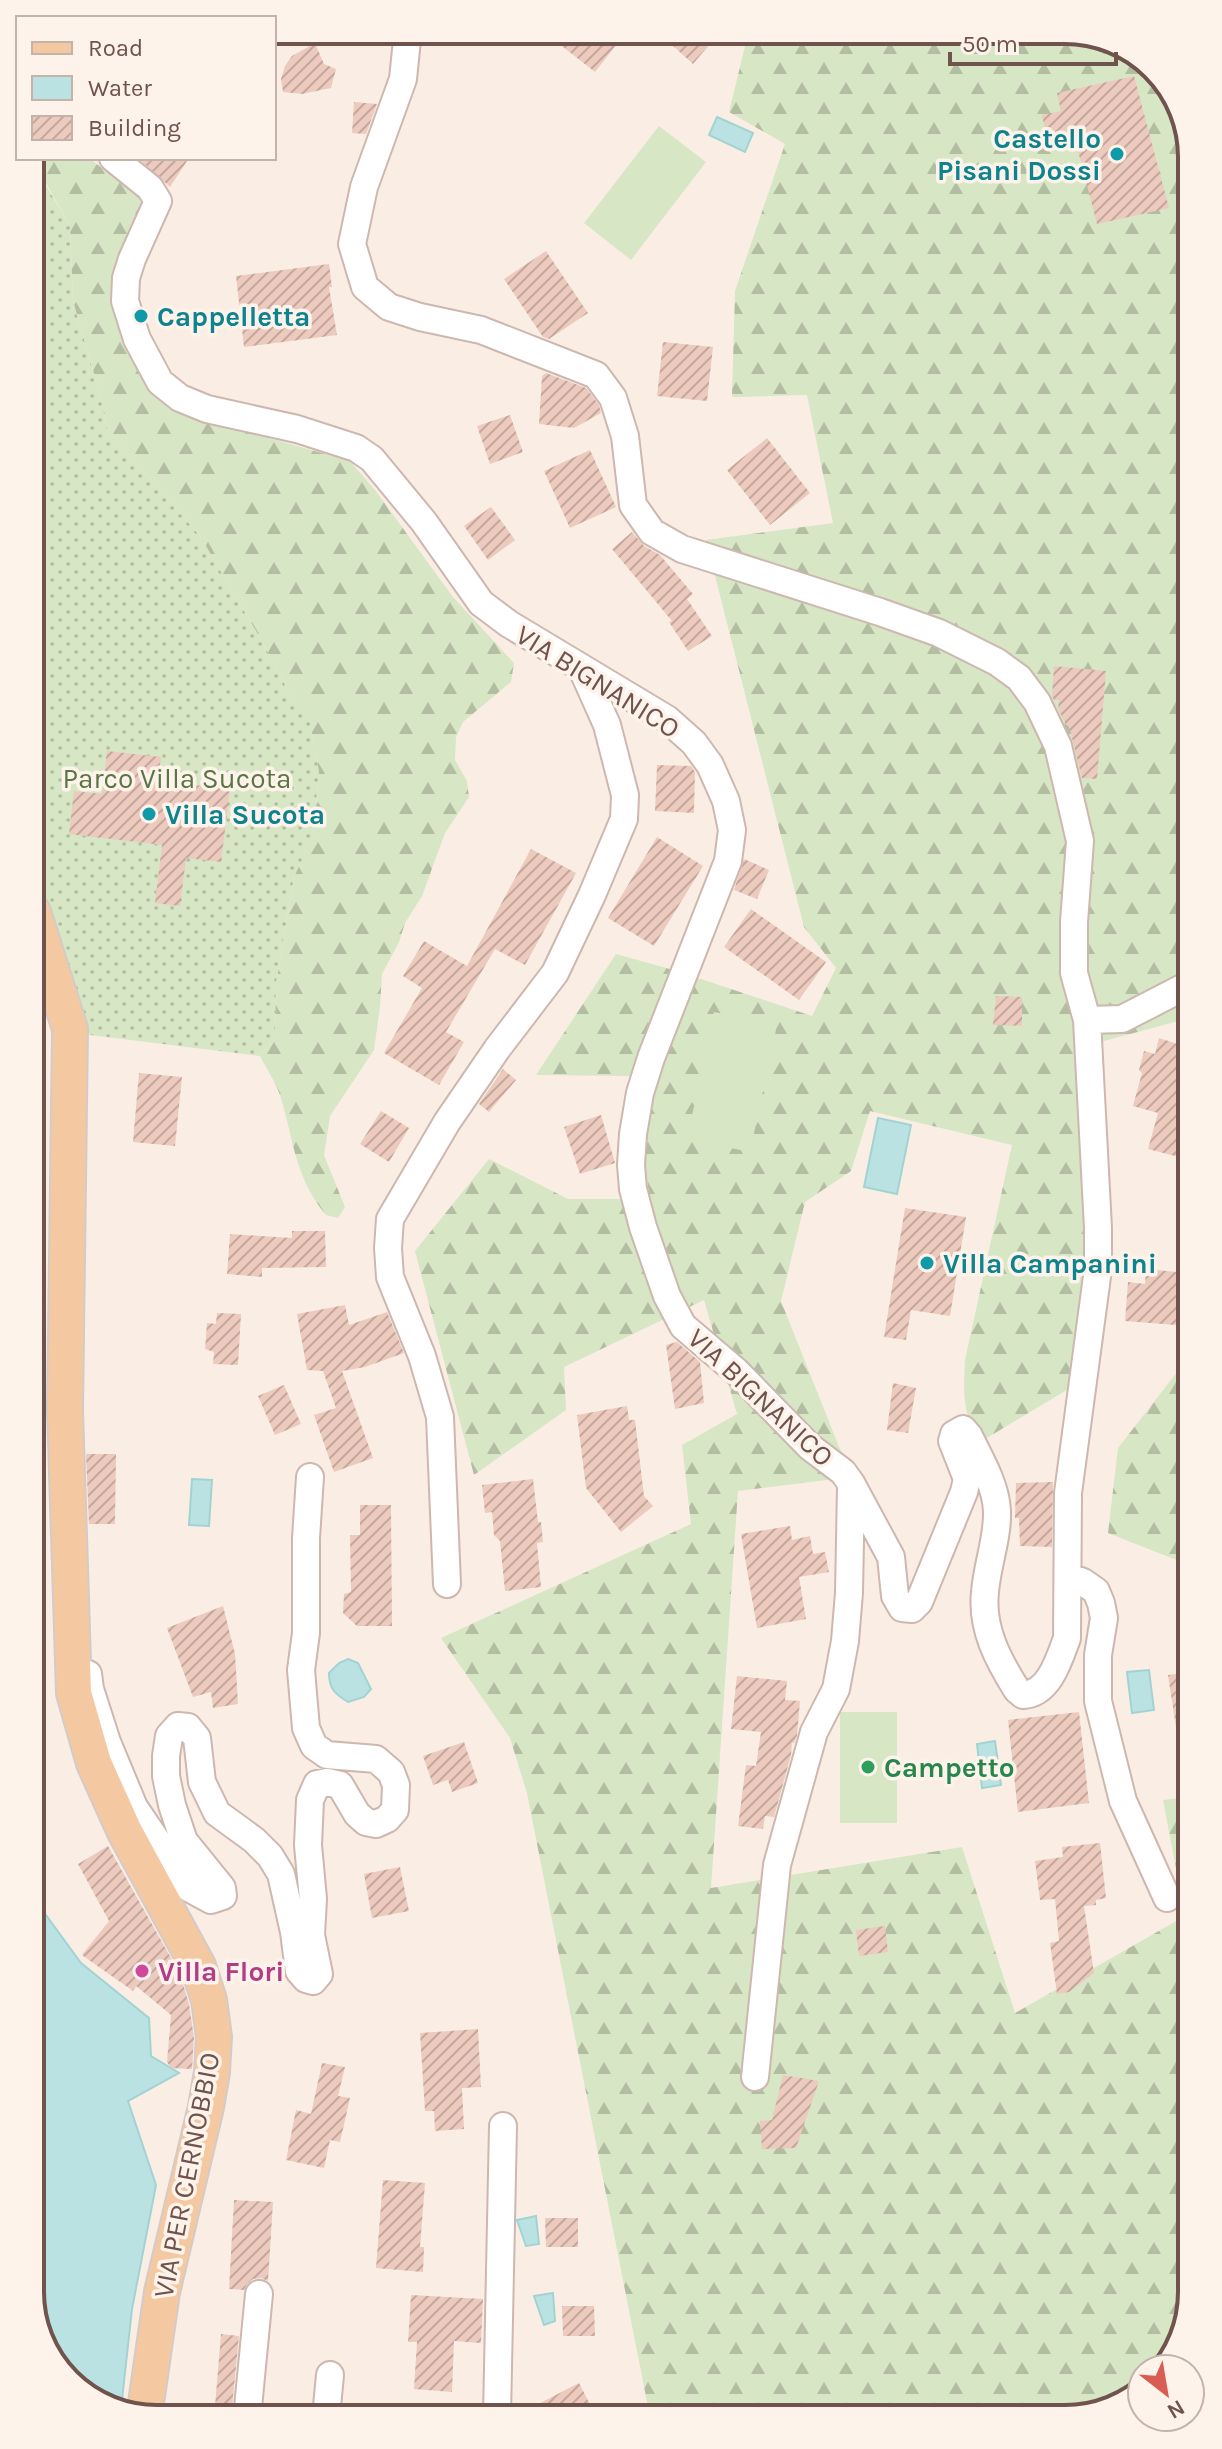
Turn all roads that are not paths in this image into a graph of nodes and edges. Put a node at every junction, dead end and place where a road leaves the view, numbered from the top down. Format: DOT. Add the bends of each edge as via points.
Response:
graph roads {
  1 [pos="407,44"];
  2 [pos="115,160"];
  3 [pos="582,669"];
  4 [pos="44,947"];
  5 [pos="1178,990"];
  6 [pos="1087,1020"];
  7 [pos="310,1477"];
  8 [pos="851,1483"];
  9 [pos="68,1537"];
  10 [pos="1068,1576"];
  11 [pos="447,1584"];
  12 [pos="1167,1898"];
  13 [pos="755,2077"];
  14 [pos="503,2126"];
  15 [pos="259,2294"];
  16 [pos="330,2375"];
  17 [pos="146,2404"];
  18 [pos="248,2405"];
  19 [pos="327,2405"];
  20 [pos="497,2405"];
  1 -- 6 [label="street, VIA BIGNANICO" via="403,79 364,187 352,244 365,287 389,307 481,330 596,375 613,398 625,436 633,505 652,532 682,549 939,633 1019,678 1058,746 1080,841 1074,973"];
  2 -- 3 [label="street, VIA BIGNANICO" via="158,201 132,259 125,301 137,339 160,382 207,409 356,448 392,480 481,603"];
  3 -- 8 [label="street, VIA BIGNANICO" via="667,719 694,743 726,801 732,830 728,861 640,1093 631,1165 643,1227 683,1326"];
  3 -- 11 [label="street" via="607,725 625,795 624,819 555,973 447,1122 390,1219 390,1277 440,1417"];
  4 -- 9 [label="main road, VIA PER CERNOBBIO" via="70,1029"];
  5 -- 6 [label="street" via="1122,1019"];
  6 -- 10 [label="street, VIA BIGNANICO" via="1098,1269 1070,1479"];
  7 -- 9 [label="street" via="301,1670 306,1728 314,1746 327,1755 376,1759 396,1785 395,1810 376,1824 357,1814 340,1785 317,1784 310,1800 311,1935 319,1974 313,1981 299,1971 281,1874 254,1840 217,1813 202,1782 197,1738 188,1727 178,1726 169,1736 166,1776 172,1805 184,1841 216,1878 223,1896 211,1900 189,1888 134,1807 90,1689 82,1555 78,1537"];
  8 -- 10 [label="street, VIA BIGNANICO" via="891,1557 895,1596 902,1608 912,1609 964,1492 967,1479 954,1434 963,1429 969,1436 997,1511 984,1620 1010,1679 1023,1695 1043,1689 1061,1656 1067,1638"];
  8 -- 13 [label="street" via="845,1641 836,1689 814,1732 777,1865"];
  9 -- 17 [label="main road, VIA PER CERNOBBIO" via="74,1693 94,1763 198,1966 214,2037 206,2107 162,2292"];
  10 -- 12 [label="street" via="1096,1591 1101,1603 1098,1701 1123,1801"];
  14 -- 20 [label="street"];
  15 -- 18 [label="street"];
  16 -- 19 [label="street"];
}
